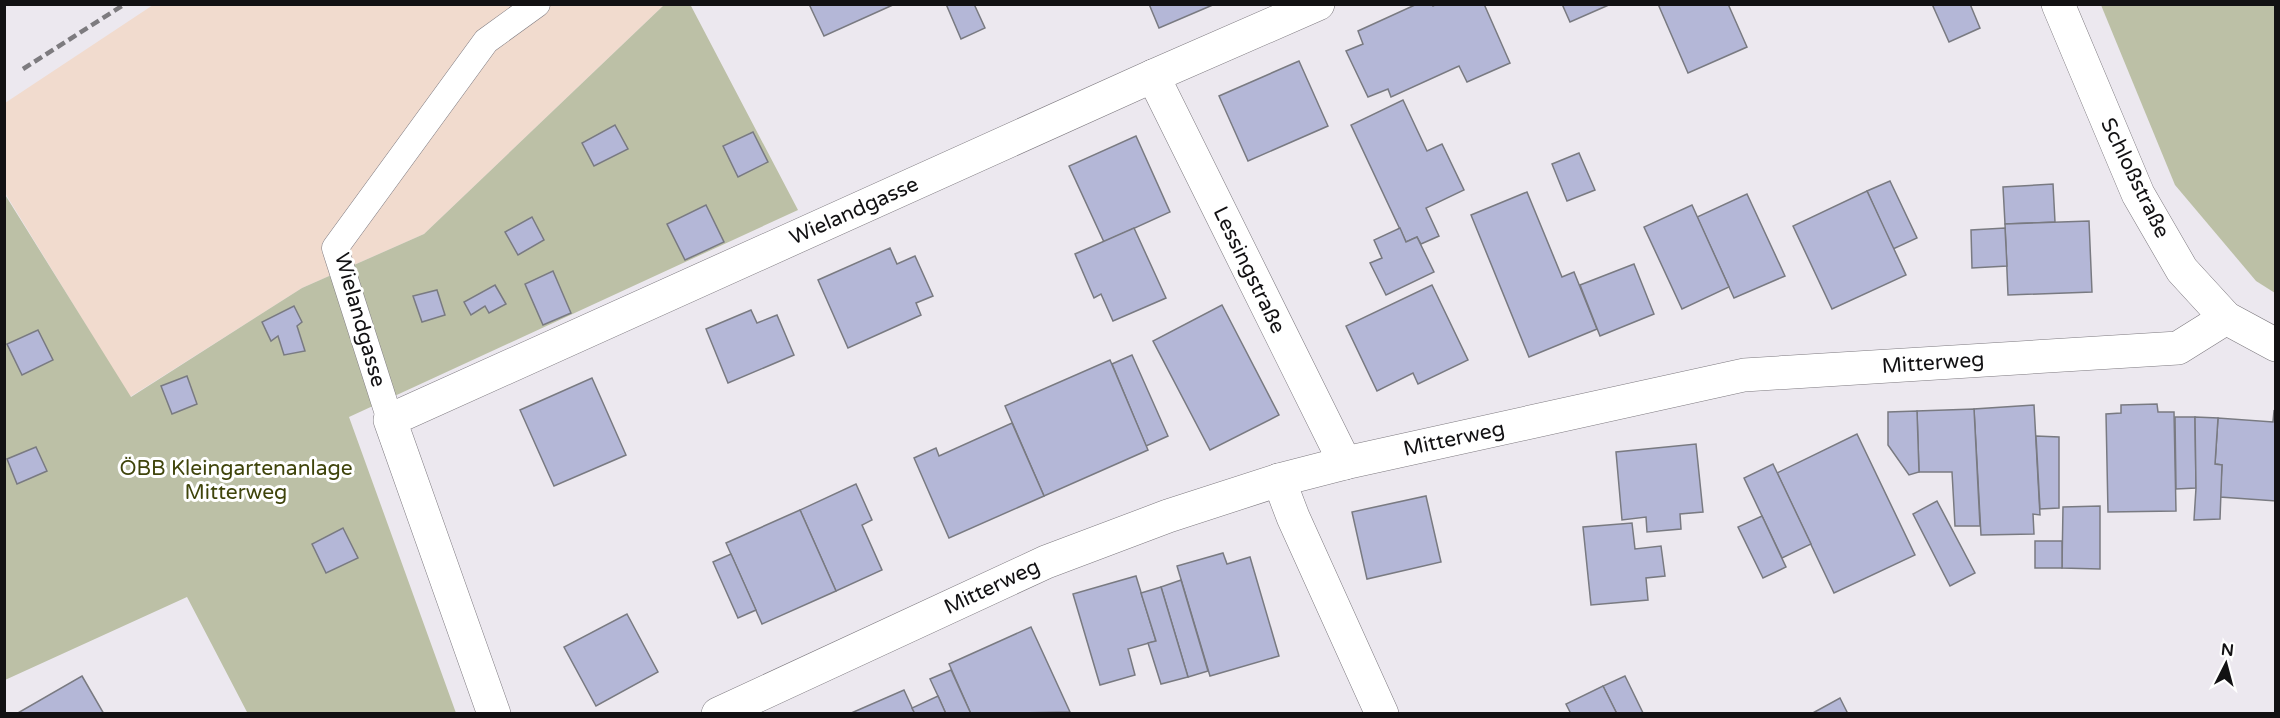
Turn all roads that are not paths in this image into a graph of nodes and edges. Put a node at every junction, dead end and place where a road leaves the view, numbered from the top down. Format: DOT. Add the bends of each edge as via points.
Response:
graph roads {
  1 [pos="537,4"];
  2 [pos="1318,4"];
  3 [pos="2058,4"];
  4 [pos="1153,76"];
  5 [pos="2226,318"];
  6 [pos="2276,345"];
  7 [pos="390,420"];
  8 [pos="1345,463"];
  9 [pos="1279,480"];
  10 [pos="494,714"];
  11 [pos="718,714"];
  12 [pos="1382,714"];
  1 -- 7 [label="lane, Wielandgasse" via="486,41 335,248"];
  2 -- 4 [label="street, Wielandgasse"];
  3 -- 5 [label="street, Schloßstraße" via="2138,194 2182,270"];
  4 -- 7 [label="street, Wielandgasse"];
  4 -- 8 [label="street, Lessingstraße"];
  5 -- 6 [label="street, Schloßstraße"];
  5 -- 8 [label="street, Mitterweg" via="2178,348 1744,375"];
  7 -- 10 [label="street, Wielandgasse"];
  8 -- 9 [label="street, Mitterweg"];
  9 -- 11 [label="street, Mitterweg" via="1046,562"];
  9 -- 12 [label="street"];
}
